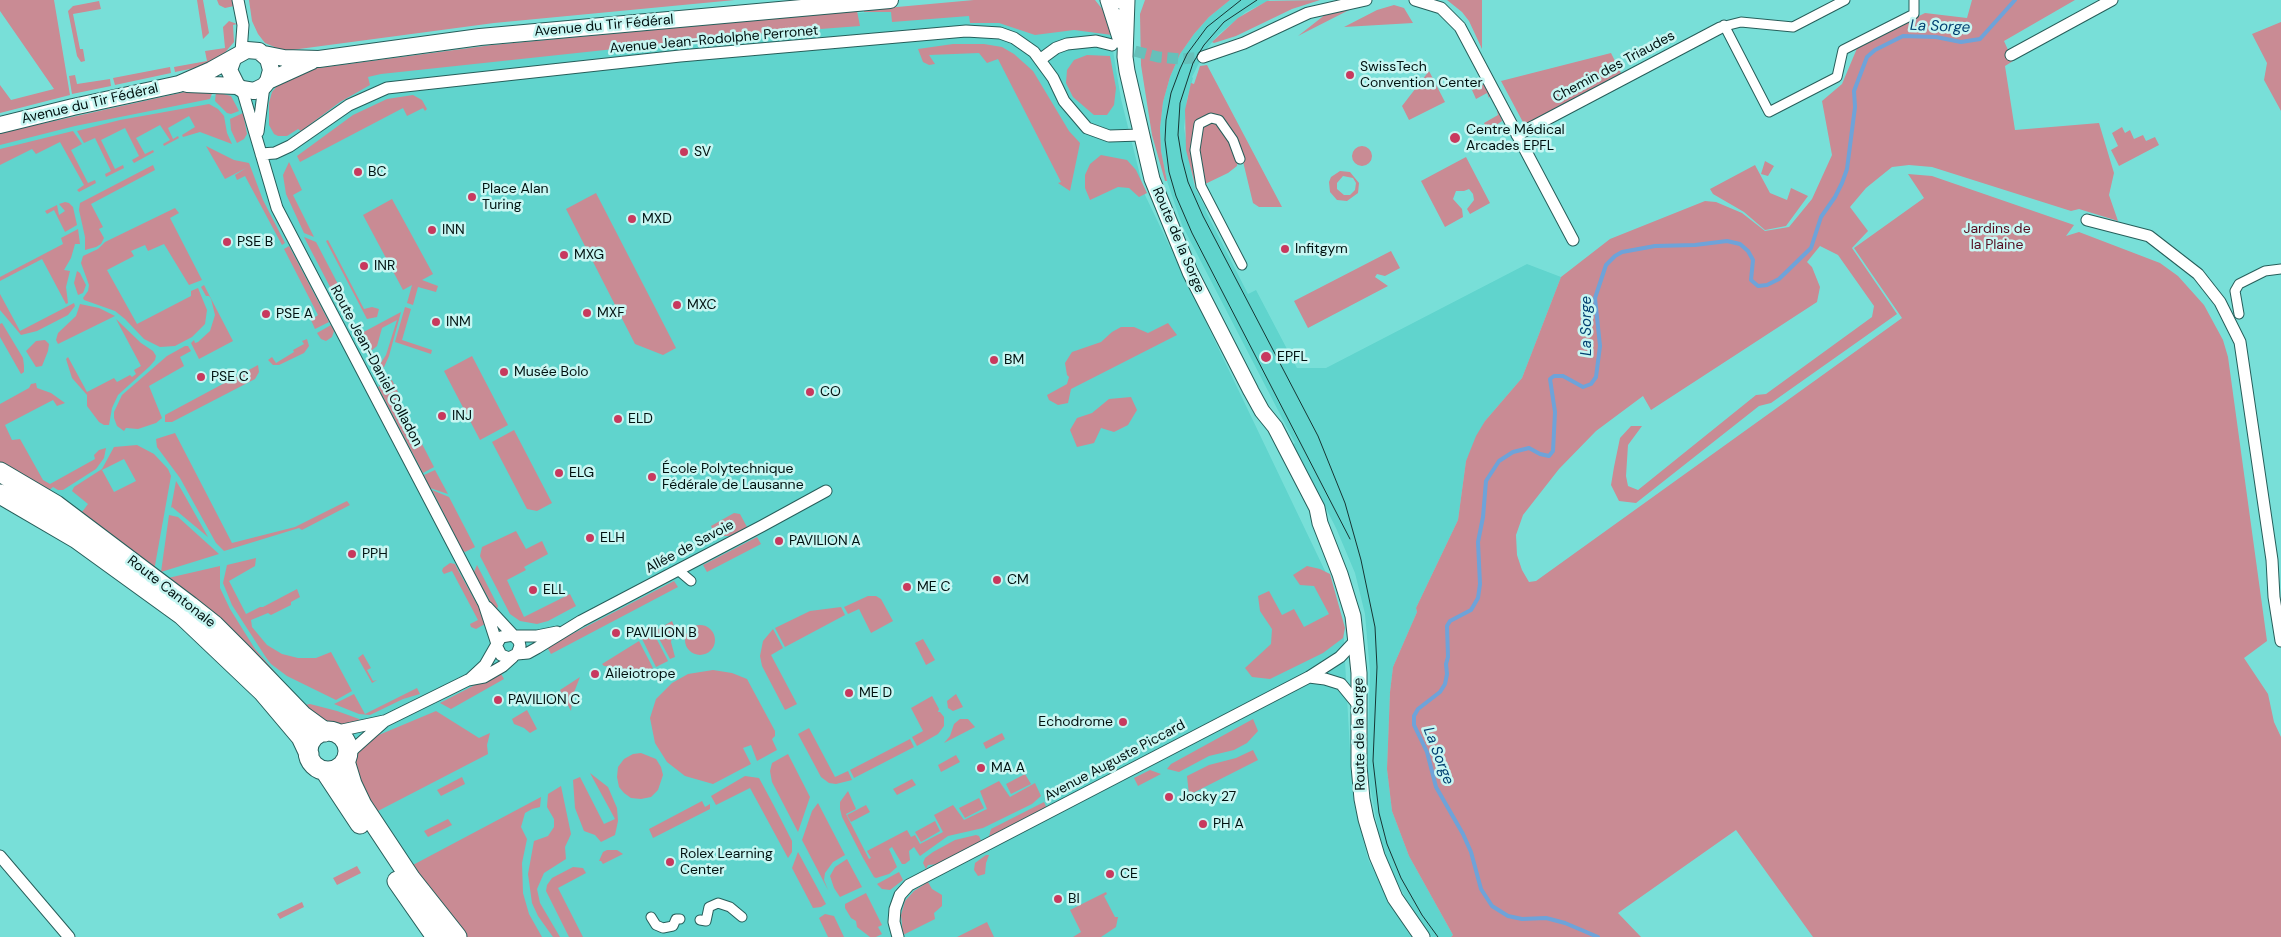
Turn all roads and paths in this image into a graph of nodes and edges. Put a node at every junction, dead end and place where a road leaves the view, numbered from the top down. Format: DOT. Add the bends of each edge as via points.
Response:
graph roads {
  1 [pos="238,0"];
  2 [pos="890,0"];
  3 [pos="1108,0"];
  4 [pos="1112,0"];
  5 [pos="1121,0"];
  6 [pos="1127,0"];
  7 [pos="1366,0"];
  8 [pos="1415,0"];
  9 [pos="1845,0"];
  10 [pos="1914,0"];
  11 [pos="2112,0"];
  12 [pos="243,26"];
  13 [pos="1722,27"];
  14 [pos="1112,45"];
  15 [pos="261,53"];
  16 [pos="237,55"];
  17 [pos="2011,55"];
  18 [pos="1125,57"];
  19 [pos="1203,57"];
  20 [pos="318,59"];
  21 [pos="1041,59"];
  22 [pos="266,83"];
  23 [pos="180,84"];
  24 [pos="239,88"];
  25 [pos="0,126"];
  26 [pos="1141,134"];
  27 [pos="1518,135"];
  28 [pos="257,136"];
  29 [pos="261,154"];
  30 [pos="1240,159"];
  31 [pos="2087,220"];
  32 [pos="1573,240"];
  33 [pos="1242,265"];
  34 [pos="2281,268"];
  35 [pos="2238,314"];
  36 [pos="0,472"];
  37 [pos="826,490"];
  38 [pos="0,494"];
  39 [pos="116,558"];
  40 [pos="678,570"];
  41 [pos="691,581"];
  42 [pos="484,604"];
  43 [pos="186,611"];
  44 [pos="566,630"];
  45 [pos="514,636"];
  46 [pos="1356,641"];
  47 [pos="2281,641"];
  48 [pos="497,645"];
  49 [pos="515,656"];
  50 [pos="1309,677"];
  51 [pos="468,680"];
  52 [pos="1359,706"];
  53 [pos="385,721"];
  54 [pos="329,732"];
  55 [pos="309,754"];
  56 [pos="347,757"];
  57 [pos="325,771"];
  58 [pos="0,856"];
  59 [pos="651,917"];
  60 [pos="742,917"];
  61 [pos="680,919"];
  62 [pos="700,920"];
  63 [pos="437,929"];
  64 [pos="69,937"];
  65 [pos="457,937"];
  66 [pos="898,937"];
  67 [pos="1422,937"];
  1 -- 12 [label="street"];
  2 -- 20 [label="main road, Avenue du Tir Fédéral" via="480,38"];
  3 -- 18 [label="street, Route de la Sorge"];
  4 -- 5 [label="main road"];
  6 -- 18 [label="street, Route de la Sorge"];
  7 -- 19 [label="street" via="1308,13 1244,43"];
  8 -- 27 [label="street" via="1441,8 1460,27"];
  9 -- 13 [label="street, Chemin des Triaudes" via="1793,27 1744,22"];
  10 -- 13 [label="street" via="1914,14 1843,50 1837,78 1769,112"];
  11 -- 17 [label="street"];
  12 -- 15 [label="street"];
  12 -- 16 [label="street"];
  13 -- 27 [label="street, Chemin des Triaudes"];
  14 -- 21 [label="street" via="1096,41 1066,44"];
  15 -- 16 [label="main road" via="247,50"];
  15 -- 20 [label="main road, Avenue du Tir Fédéral" via="284,58"];
  15 -- 22 [label="main road" via="268,59 271,70"];
  16 -- 23 [label="main road, Avenue du Tir Fédéral"];
  16 -- 24 [label="main road" via="229,70"];
  18 -- 26 [label="street, Route de la Sorge"];
  20 -- 22 [label="main road, Avenue du Tir Fédéral"];
  21 -- 26 [label="street, Avenue Jean-Rodolphe Perronet" via="1064,101 1086,128 1109,136"];
  21 -- 29 [label="street, Avenue Jean-Rodolphe Perronet" via="1014,38 1000,33 966,31 429,82 371,93 290,146 275,153"];
  22 -- 24 [label="main road" via="254,91"];
  22 -- 28 [label="street, Route Jean-Daniel Colladon"];
  23 -- 24 [label="main road, Avenue du Tir Fédéral"];
  23 -- 25 [label="main road, Avenue du Tir Fédéral"];
  24 -- 28 [label="street, Route Jean-Daniel Colladon"];
  26 -- 46 [label="street, Route de la Sorge" via="1152,179 1186,262 1262,411 1273,444 1307,509 1320,523 1353,616"];
  27 -- 32 [label="street"];
  28 -- 29 [label="street, Route Jean-Daniel Colladon"];
  29 -- 42 [label="street, Route Jean-Daniel Colladon" via="277,208 293,241"];
  30 -- 33 [label="street" via="1233,140 1219,120 1211,118 1197,126 1195,143 1201,186"];
  31 -- 47 [label="street" via="2149,236 2198,274 2220,302 2240,342"];
  34 -- 35 [label="street" via="2265,271 2239,284 2234,291"];
  36 -- 39 [label="main road, Route Cantonale" via="56,505"];
  37 -- 40 [label="street, Allée de Savoie"];
  38 -- 39 [label="main road, Route Cantonale"];
  39 -- 43 [label="main road, Route Cantonale"];
  40 -- 41 [label="street"];
  40 -- 44 [label="street, Allée de Savoie"];
  42 -- 45 [label="street, Route Jean-Daniel Colladon"];
  42 -- 48 [label="street, Route Jean-Daniel Colladon"];
  43 -- 54 [label="main road, Route Cantonale" via="214,625 303,716"];
  43 -- 55 [label="main road, Route Cantonale" via="263,692 301,737"];
  44 -- 45 [label="street, Allée de Savoie"];
  44 -- 49 [label="street, Allée de Savoie"];
  45 -- 48 [label="street" via="501,637"];
  45 -- 49 [label="street" via="520,643"];
  46 -- 50 [label="street, Avenue Auguste Piccard" via="1340,657"];
  46 -- 52 [label="street, Route de la Sorge"];
  48 -- 49 [label="street" via="503,657"];
  48 -- 51 [label="street, Allée de Savoie" via="485,665"];
  49 -- 51 [label="street, Allée de Savoie" via="484,676"];
  50 -- 52 [label="street" via="1341,684"];
  50 -- 66 [label="street, Avenue Auguste Piccard" via="926,875 904,889 895,909"];
  51 -- 53 [label="street, Allée de Savoie"];
  52 -- 67 [label="street, Route de la Sorge" via="1362,799 1370,836 1395,898"];
  53 -- 54 [label="street, Allée de Savoie"];
  53 -- 56 [label="street, Allée de Savoie"];
  54 -- 55 [label="main road" via="314,738 309,745"];
  54 -- 56 [label="main road" via="343,738"];
  55 -- 57 [label="main road" via="314,765"];
  56 -- 57 [label="main road" via="339,768"];
  56 -- 63 [label="main road" via="352,784 362,805 411,879"];
  57 -- 63 [label="main road"];
  58 -- 64 [label="street"];
  59 -- 61 [label="street" via="656,925 666,928"];
  60 -- 62 [label="street" via="730,906 718,903 708,907 706,921"];
  63 -- 65 [label="main road"];
}
